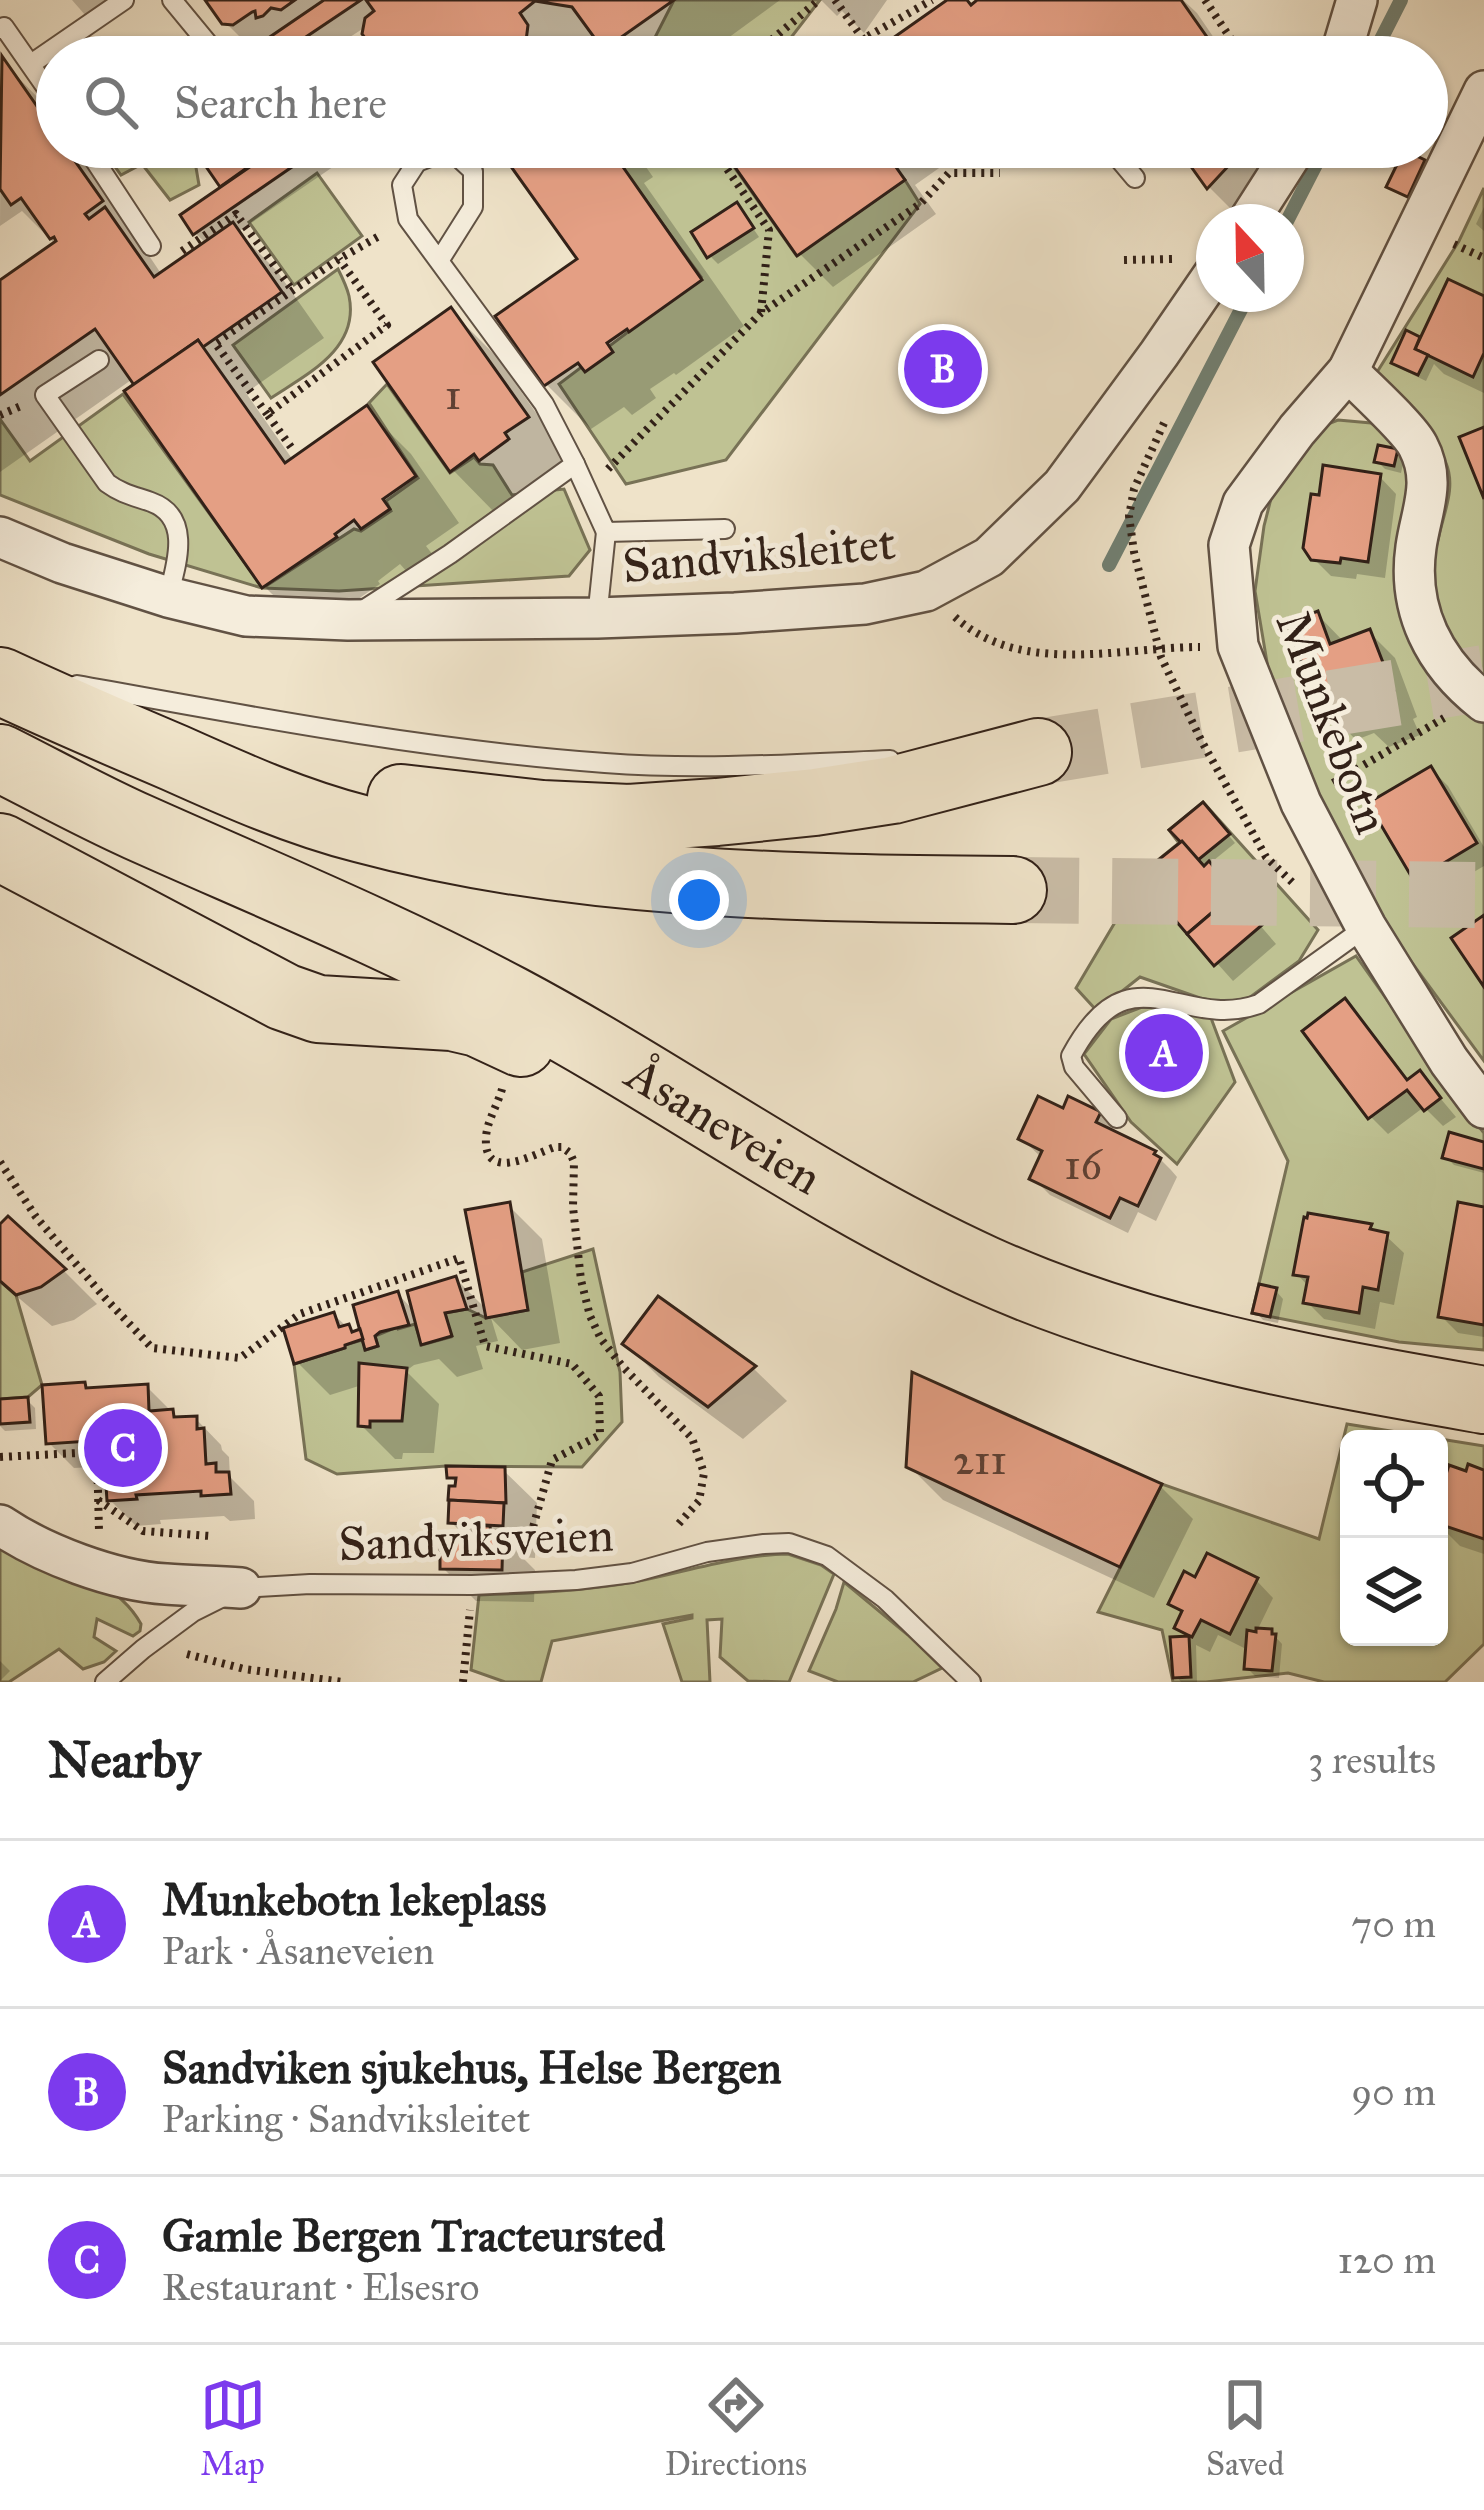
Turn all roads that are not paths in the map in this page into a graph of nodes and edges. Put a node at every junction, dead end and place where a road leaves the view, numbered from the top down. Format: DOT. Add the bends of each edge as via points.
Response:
graph roads {
  1 [pos="124,0"];
  2 [pos="172,0"];
  3 [pos="1358,0"];
  4 [pos="0,29"];
  5 [pos="72,36"];
  6 [pos="201,36"];
  7 [pos="1347,36"];
  8 [pos="36,61"];
  9 [pos="32,64"];
  10 [pos="36,70"];
  11 [pos="1484,91"];
  12 [pos="1448,165"];
  13 [pos="100,168"];
  14 [pos="413,168"];
  15 [pos="470,168"];
  16 [pos="1127,168"];
  17 [pos="1283,168"];
  18 [pos="1447,168"];
  19 [pos="1135,178"];
  20 [pos="1260,204"];
  21 [pos="151,246"];
  22 [pos="439,261"];
  23 [pos="1196,300"];
  24 [pos="99,360"];
  25 [pos="1348,371"];
  26 [pos="575,464"];
  27 [pos="725,529"];
  28 [pos="606,532"];
  29 [pos="0,537"];
  30 [pos="168,597"];
  31 [pos="597,618"];
  32 [pos="348,620"];
  33 [pos="0,672"];
  34 [pos="35,681"];
  35 [pos="1472,705"];
  36 [pos="1038,752"];
  37 [pos="170,756"];
  38 [pos="945,757"];
  39 [pos="0,758"];
  40 [pos="898,759"];
  41 [pos="0,847"];
  42 [pos="1013,890"];
  43 [pos="1366,927"];
  44 [pos="647,1079"];
  45 [pos="1484,1108"];
  46 [pos="1117,1118"];
  47 [pos="1484,1400"];
  48 [pos="0,1525"];
  49 [pos="241,1588"];
  50 [pos="105,1682"];
  51 [pos="971,1682"];
  1 -- 5 [label="lane"];
  2 -- 6 [label="lane"];
  3 -- 7 [label="street"];
  4 -- 9 [label="lane"];
  8 -- 9 [label="lane"];
  9 -- 10 [label="lane"];
  11 -- 12 [label="street, Munkebotn"];
  13 -- 21 [label="lane"];
  14 -- 22 [label="lane" via="402,185 408,219"];
  15 -- 22 [label="lane" via="473,207"];
  16 -- 19 [label="lane"];
  17 -- 20 [label="street"];
  18 -- 25 [label="street, Munkebotn"];
  22 -- 26 [label="lane" via="544,404"];
  23 -- 31 [label="street, Sandviksleitet" via="1062,486 989,557 926,591 866,604"];
  24 -- 30 [label="lane" via="45,395 107,483 173,519 179,542"];
  25 -- 35 [label="street" via="1418,444 1429,481 1415,599"];
  25 -- 43 [label="street, Munkebotn" via="1243,503 1229,545 1238,646 1300,803"];
  26 -- 28 [label="lane"];
  26 -- 32 [label="lane"];
  27 -- 28 [label="lane"];
  28 -- 31 [label="lane"];
  29 -- 30 [label="street, Sandviksleitet"];
  30 -- 32 [label="street, Sandviksleitet" via="246,616"];
  31 -- 32 [label="street, Sandviksleitet"];
  33 -- 34 [label="lane"];
  34 -- 37 [label="highway"];
  34 -- 40 [label="lane" via="418,745 609,764"];
  36 -- 37 [label="highway" via="892,790 629,818 441,804"];
  36 -- 38 [label="lane"];
  37 -- 42 [label="highway" via="358,829 555,867 826,888"];
  39 -- 44 [label="highway, Åsaneveien" via="510,999"];
  41 -- 44 [label="highway" via="284,997 318,1009 478,1023 594,1087"];
  43 -- 45 [label="street, Munkebotn"];
  43 -- 46 [label="lane" via="1240,1011 1152,996 1109,1009 1071,1056"];
  44 -- 47 [label="highway, Åsaneveien" via="873,1211 1067,1303 1296,1366"];
  48 -- 49 [label="street" via="64,1559 140,1581"];
  49 -- 50 [label="lane, Sandviksveien" via="193,1612"];
  49 -- 51 [label="lane, Sandviksveien" via="576,1580 789,1543 827,1556 885,1599"];
}
